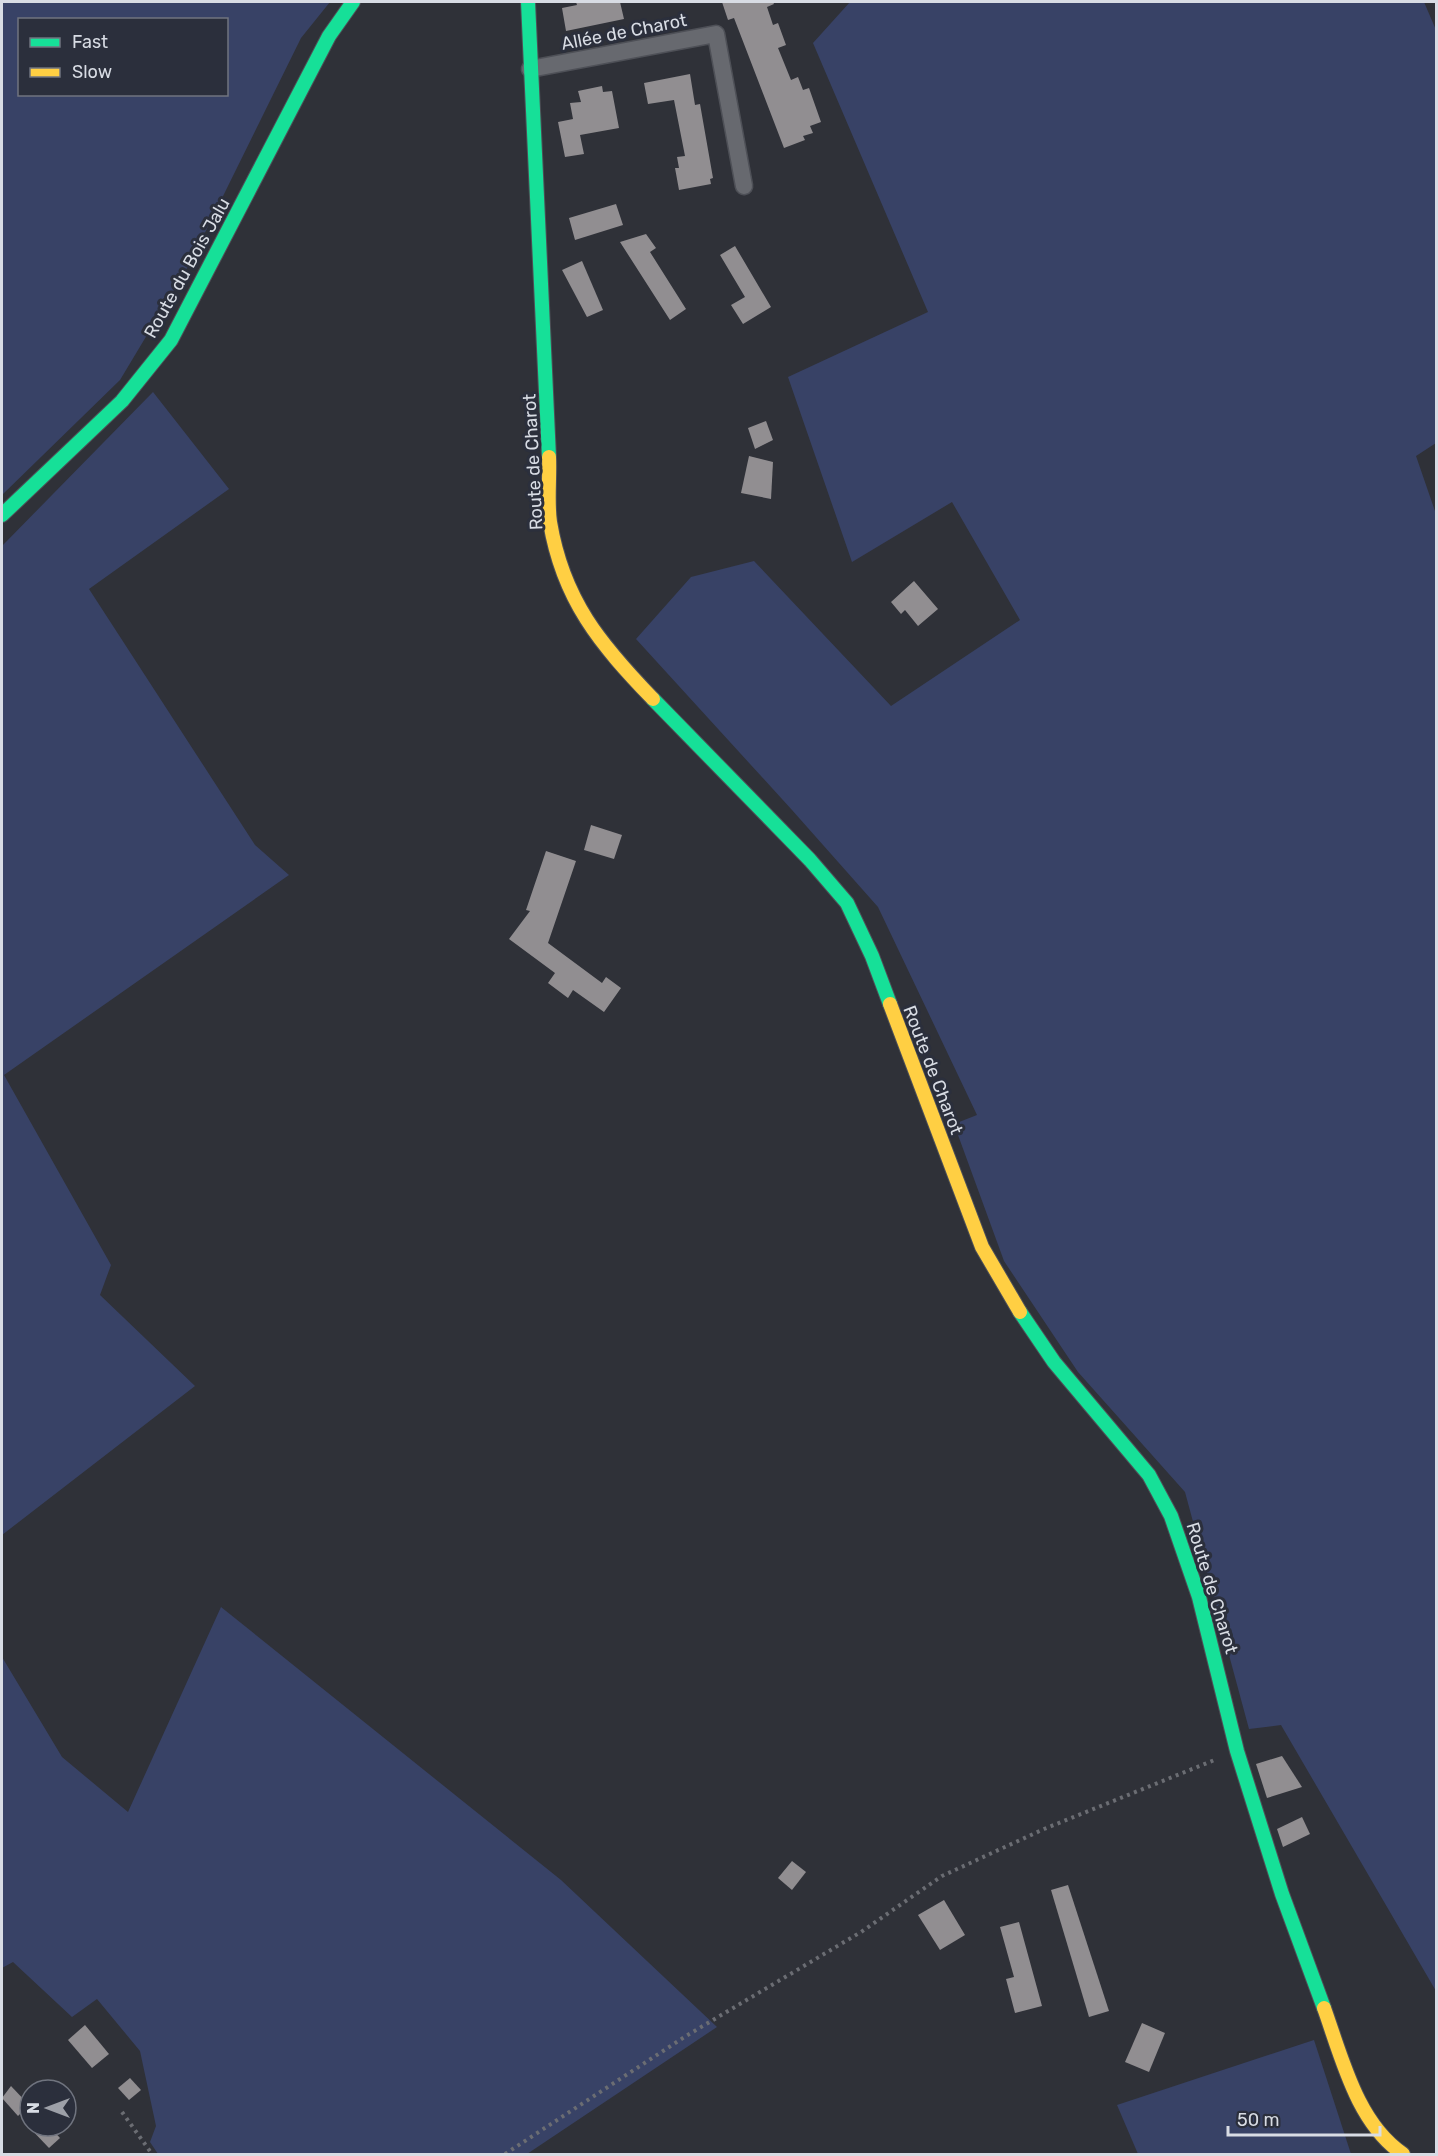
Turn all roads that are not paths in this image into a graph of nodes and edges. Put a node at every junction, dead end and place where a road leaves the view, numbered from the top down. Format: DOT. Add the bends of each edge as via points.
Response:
graph roads {
  1 [pos="353,2"];
  2 [pos="528,2"];
  3 [pos="530,69"];
  4 [pos="744,186"];
  5 [pos="2,515"];
  6 [pos="1403,2154"];
  1 -- 5 [label="street, Route du Bois Jalu" via="329,36 171,340 122,400"];
  2 -- 3 [label="street, Route de Charot"];
  3 -- 4 [label="street, Allée de Charot" via="716,34"];
  3 -- 6 [label="street, Route de Charot" via="549,425 550,521 562,570 579,610 608,651 847,903 872,956 982,1247 1054,1362 1149,1475 1171,1516 1199,1597 1237,1751 1282,1894 1350,2079 1385,2142"];
}
